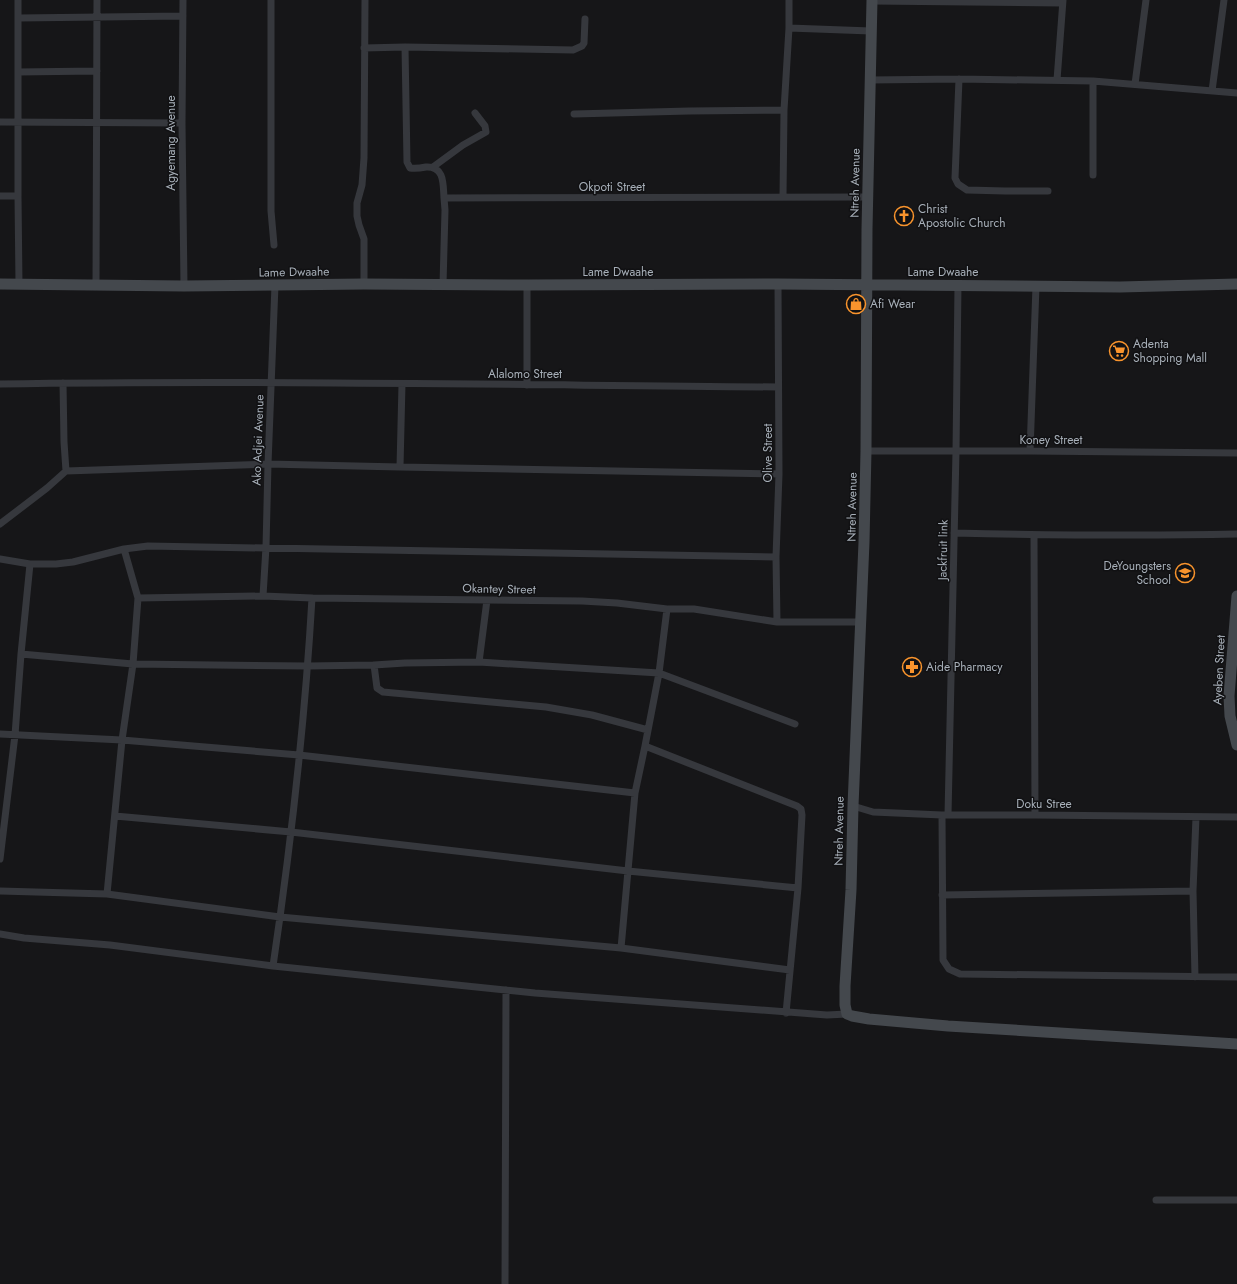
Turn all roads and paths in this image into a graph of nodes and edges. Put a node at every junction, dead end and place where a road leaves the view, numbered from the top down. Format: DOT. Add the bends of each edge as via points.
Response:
graph roads {
  1 [pos="18,0"];
  2 [pos="97,0"];
  3 [pos="183,0"];
  4 [pos="271,0"];
  5 [pos="365,0"];
  6 [pos="789,0"];
  7 [pos="1146,0"];
  8 [pos="1224,0"];
  9 [pos="872,1"];
  10 [pos="1062,2"];
  11 [pos="183,16"];
  12 [pos="97,17"];
  13 [pos="19,18"];
  14 [pos="585,19"];
  15 [pos="789,28"];
  16 [pos="872,31"];
  17 [pos="405,47"];
  18 [pos="364,48"];
  19 [pos="97,71"];
  20 [pos="18,72"];
  21 [pos="959,78"];
  22 [pos="870,80"];
  23 [pos="1057,80"];
  24 [pos="1093,81"];
  25 [pos="1135,84"];
  26 [pos="1212,91"];
  27 [pos="1237,93"];
  28 [pos="784,110"];
  29 [pos="474,113"];
  30 [pos="574,114"];
  31 [pos="0,122"];
  32 [pos="18,122"];
  33 [pos="96,123"];
  34 [pos="182,123"];
  35 [pos="432,167"];
  36 [pos="1093,175"];
  37 [pos="1048,191"];
  38 [pos="0,196"];
  39 [pos="18,196"];
  40 [pos="783,197"];
  41 [pos="867,197"];
  42 [pos="444,198"];
  43 [pos="274,245"];
  44 [pos="0,284"];
  45 [pos="19,284"];
  46 [pos="364,284"];
  47 [pos="778,284"];
  48 [pos="1237,284"];
  49 [pos="96,285"];
  50 [pos="275,285"];
  51 [pos="443,285"];
  52 [pos="527,285"];
  53 [pos="867,285"];
  54 [pos="958,285"];
  55 [pos="184,286"];
  56 [pos="1036,286"];
  57 [pos="271,382"];
  58 [pos="63,383"];
  59 [pos="0,384"];
  60 [pos="402,384"];
  61 [pos="527,385"];
  62 [pos="778,388"];
  63 [pos="866,451"];
  64 [pos="956,451"];
  65 [pos="1030,451"];
  66 [pos="1237,453"];
  67 [pos="268,464"];
  68 [pos="400,468"];
  69 [pos="66,471"];
  70 [pos="780,474"];
  71 [pos="0,524"];
  72 [pos="954,533"];
  73 [pos="1237,534"];
  74 [pos="1034,535"];
  75 [pos="266,547"];
  76 [pos="124,549"];
  77 [pos="776,557"];
  78 [pos="0,559"];
  79 [pos="30,564"];
  80 [pos="263,596"];
  81 [pos="1237,596"];
  82 [pos="138,598"];
  83 [pos="312,598"];
  84 [pos="487,600"];
  85 [pos="667,609"];
  86 [pos="776,622"];
  87 [pos="860,622"];
  88 [pos="21,654"];
  89 [pos="479,662"];
  90 [pos="133,664"];
  91 [pos="374,665"];
  92 [pos="308,666"];
  93 [pos="659,672"];
  94 [pos="795,724"];
  95 [pos="648,730"];
  96 [pos="0,734"];
  97 [pos="14,735"];
  98 [pos="122,740"];
  99 [pos="1237,745"];
  100 [pos="646,746"];
  101 [pos="299,755"];
  102 [pos="635,793"];
  103 [pos="853,806"];
  104 [pos="945,815"];
  105 [pos="1035,815"];
  106 [pos="116,816"];
  107 [pos="1196,817"];
  108 [pos="1237,817"];
  109 [pos="291,832"];
  110 [pos="0,859"];
  111 [pos="628,871"];
  112 [pos="798,888"];
  113 [pos="0,891"];
  114 [pos="1193,891"];
  115 [pos="107,894"];
  116 [pos="942,895"];
  117 [pos="280,917"];
  118 [pos="0,934"];
  119 [pos="621,948"];
  120 [pos="273,966"];
  121 [pos="790,970"];
  122 [pos="1195,977"];
  123 [pos="1237,977"];
  124 [pos="506,990"];
  125 [pos="786,1012"];
  126 [pos="847,1014"];
  127 [pos="1237,1044"];
  128 [pos="1156,1200"];
  129 [pos="1237,1200"];
  130 [pos="505,1284"];
  1 -- 13 [label="street"];
  2 -- 12 [label="street"];
  3 -- 11 [label="street, Agyemang Avenue"];
  4 -- 43 [label="street" via="271,211"];
  5 -- 18 [label="street"];
  6 -- 15 [label="street"];
  7 -- 25 [label="street"];
  8 -- 26 [label="street"];
  9 -- 10 [label="street"];
  9 -- 16 [label="street, Ntreh Avenue"];
  10 -- 23 [label="street"];
  11 -- 12 [label="street"];
  11 -- 34 [label="street, Agyemang Avenue"];
  12 -- 13 [label="street"];
  12 -- 19 [label="street"];
  13 -- 20 [label="street"];
  14 -- 17 [label="street" via="584,43 573,50"];
  15 -- 16 [label="street"];
  15 -- 28 [label="street"];
  16 -- 22 [label="street, Ntreh Avenue"];
  17 -- 18 [label="street"];
  17 -- 35 [label="street" via="407,162 410,168"];
  18 -- 46 [label="street" via="364,158 362,185 357,203 357,216 364,239"];
  19 -- 20 [label="street"];
  19 -- 33 [label="street"];
  20 -- 32 [label="street"];
  21 -- 22 [label="street"];
  21 -- 23 [label="street"];
  21 -- 37 [label="street" via="955,178 958,184 967,190"];
  22 -- 41 [label="street, Ntreh Avenue"];
  23 -- 24 [label="street"];
  24 -- 25 [label="street"];
  24 -- 36 [label="street"];
  25 -- 26 [label="street"];
  26 -- 27 [label="street"];
  28 -- 30 [label="street"];
  28 -- 40 [label="street"];
  29 -- 35 [label="street" via="485,126 486,132"];
  31 -- 32 [label="street"];
  32 -- 33 [label="street"];
  32 -- 39 [label="street"];
  33 -- 34 [label="street"];
  33 -- 49 [label="street"];
  34 -- 55 [label="street, Agyemang Avenue"];
  35 -- 42 [label="street" via="438,170 442,178"];
  38 -- 39 [label="street"];
  39 -- 45 [label="street"];
  40 -- 41 [label="street, Okpoti Street"];
  40 -- 42 [label="street, Okpoti Street"];
  41 -- 53 [label="street, Ntreh Avenue"];
  42 -- 51 [label="street"];
  44 -- 45 [label="street, Lame Dwaahe"];
  45 -- 49 [label="street, Lame Dwaahe"];
  46 -- 50 [label="street, Lame Dwaahe"];
  46 -- 51 [label="street, Lame Dwaahe"];
  47 -- 52 [label="street, Lame Dwaahe"];
  47 -- 53 [label="street, Lame Dwaahe"];
  47 -- 62 [label="street, Olive Street"];
  48 -- 56 [label="street, Lame Dwaahe"];
  49 -- 55 [label="street, Lame Dwaahe"];
  50 -- 55 [label="street, Lame Dwaahe"];
  50 -- 57 [label="street, Ako Adjei Avenue"];
  51 -- 52 [label="street, Lame Dwaahe"];
  52 -- 61 [label="street"];
  53 -- 54 [label="street, Lame Dwaahe"];
  53 -- 63 [label="street, Ntreh Avenue"];
  54 -- 56 [label="street, Lame Dwaahe"];
  54 -- 64 [label="street, Jackfruit link"];
  56 -- 65 [label="street"];
  57 -- 58 [label="street, Alalomo Street"];
  57 -- 60 [label="street, Alalomo Street"];
  57 -- 67 [label="street, Ako Adjei Avenue"];
  58 -- 59 [label="street, Alalomo Street"];
  58 -- 69 [label="street"];
  60 -- 61 [label="street, Alalomo Street"];
  60 -- 68 [label="street"];
  61 -- 62 [label="street, Alalomo Street"];
  62 -- 70 [label="street, Olive Street"];
  63 -- 64 [label="street, Koney Street"];
  63 -- 87 [label="street, Ntreh Avenue"];
  64 -- 65 [label="street, Koney Street"];
  64 -- 72 [label="street, Jackfruit link"];
  65 -- 66 [label="street, Koney Street"];
  67 -- 68 [label="street"];
  67 -- 69 [label="street"];
  67 -- 75 [label="street, Ako Adjei Avenue"];
  68 -- 70 [label="street"];
  69 -- 71 [label="street"];
  70 -- 77 [label="street, Olive Street"];
  72 -- 74 [label="street"];
  72 -- 104 [label="street, Jackfruit link"];
  73 -- 74 [label="street"];
  74 -- 105 [label="street"];
  75 -- 76 [label="street" via="148,546"];
  75 -- 77 [label="street"];
  75 -- 80 [label="street, Ako Adjei Avenue"];
  76 -- 79 [label="street" via="73,562"];
  76 -- 82 [label="street"];
  77 -- 86 [label="street, Olive Street"];
  78 -- 79 [label="street"];
  79 -- 88 [label="street"];
  80 -- 82 [label="street, Okantey Street"];
  80 -- 83 [label="street, Okantey Street"];
  81 -- 99 [label="street, Ayeben Street" via="1229,696 1230,716"];
  82 -- 90 [label="street"];
  83 -- 84 [label="street, Okantey Street"];
  83 -- 92 [label="street"];
  84 -- 85 [label="street, Okantey Street" via="582,601"];
  84 -- 89 [label="street"];
  85 -- 86 [label="street, Okantey Street" via="694,609"];
  85 -- 93 [label="street"];
  86 -- 87 [label="street, Okantey Street"];
  87 -- 103 [label="street, Ntreh Avenue"];
  88 -- 90 [label="street"];
  88 -- 97 [label="street"];
  89 -- 91 [label="street"];
  89 -- 93 [label="street"];
  90 -- 92 [label="street"];
  90 -- 98 [label="street"];
  91 -- 92 [label="street"];
  91 -- 95 [label="street" via="377,688 383,692 546,707 592,715"];
  92 -- 101 [label="street"];
  93 -- 94 [label="street"];
  93 -- 95 [label="street"];
  95 -- 100 [label="street"];
  96 -- 97 [label="street"];
  97 -- 98 [label="street"];
  97 -- 110 [label="street"];
  98 -- 101 [label="street"];
  98 -- 106 [label="street"];
  100 -- 102 [label="street"];
  100 -- 112 [label="street" via="801,809"];
  101 -- 102 [label="street"];
  101 -- 109 [label="street"];
  102 -- 111 [label="street"];
  103 -- 104 [label="street, Doku Stree" via="873,812"];
  103 -- 126 [label="street, Ntreh Avenue" via="845,986"];
  104 -- 105 [label="street, Doku Stree"];
  104 -- 116 [label="street, Jackfruit link"];
  105 -- 107 [label="street, Doku Stree"];
  106 -- 109 [label="street"];
  106 -- 115 [label="street"];
  107 -- 108 [label="street, Doku Stree"];
  107 -- 114 [label="street"];
  109 -- 111 [label="street"];
  109 -- 117 [label="street"];
  111 -- 112 [label="street"];
  111 -- 119 [label="street"];
  112 -- 121 [label="street"];
  113 -- 115 [label="street"];
  114 -- 116 [label="street"];
  114 -- 122 [label="street"];
  115 -- 117 [label="street"];
  116 -- 122 [label="street, Jackfruit link" via="943,960 949,970 960,974"];
  117 -- 119 [label="street"];
  117 -- 120 [label="street"];
  118 -- 120 [label="street"];
  119 -- 121 [label="street"];
  120 -- 124 [label="street"];
  121 -- 125 [label="street"];
  122 -- 123 [label="street, Jackfruit link"];
  124 -- 125 [label="street"];
  124 -- 130 [label="street"];
  125 -- 126 [label="street" via="827,1016"];
  126 -- 127 [label="street" via="869,1019 948,1026"];
  128 -- 129 [label="street"];
}
